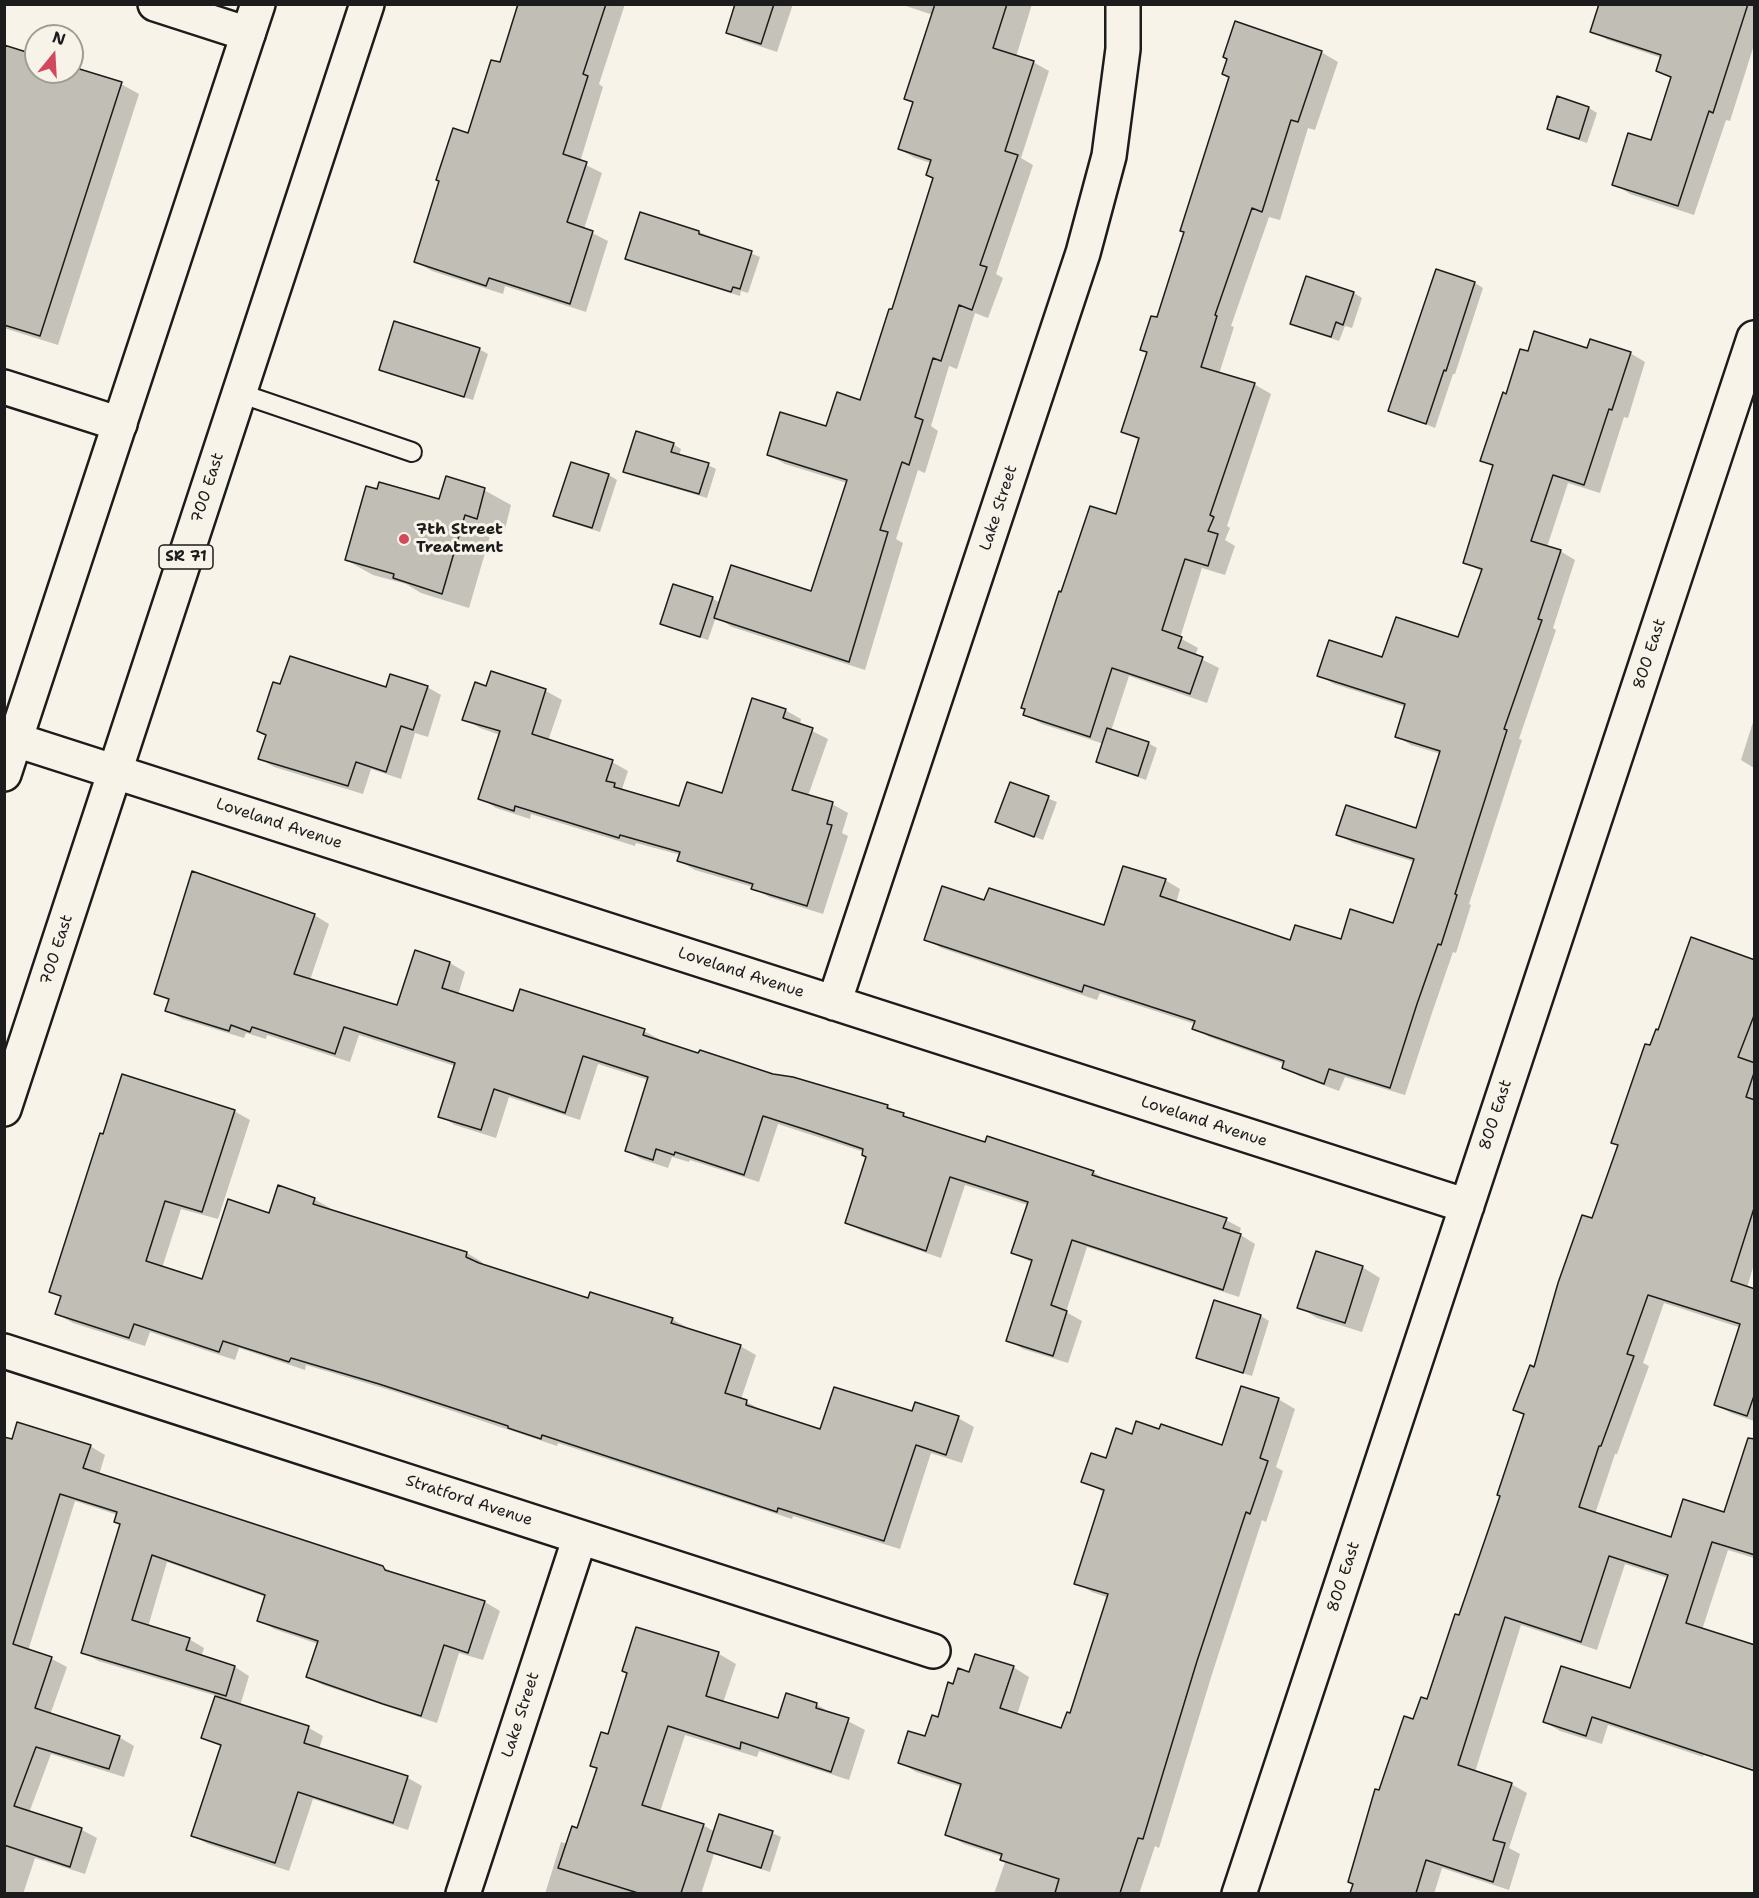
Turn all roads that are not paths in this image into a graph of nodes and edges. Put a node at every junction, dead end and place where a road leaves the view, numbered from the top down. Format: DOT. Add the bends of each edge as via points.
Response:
graph roads {
  1 [pos="155,4"];
  2 [pos="367,4"];
  3 [pos="1123,4"];
  4 [pos="253,19"];
  5 [pos="1755,338"];
  6 [pos="4,387"];
  7 [pos="239,393"];
  8 [pos="120,424"];
  9 [pos="412,452"];
  10 [pos="16,740"];
  11 [pos="115,772"];
  12 [pos="4,774"];
  13 [pos="834,1003"];
  14 [pos="4,1108"];
  15 [pos="1467,1206"];
  16 [pos="4,1351"];
  17 [pos="580,1537"];
  18 [pos="933,1651"];
  19 [pos="463,1893"];
  20 [pos="1239,1893"];
  1 -- 4 [label="street"];
  2 -- 7 [label="street, 700 East / SR 71"];
  3 -- 13 [label="street, Lake Street" via="1123,49 1109,156 1083,253"];
  4 -- 8 [label="street"];
  5 -- 15 [label="street, 800 East"];
  6 -- 8 [label="street"];
  7 -- 9 [label="lane"];
  7 -- 11 [label="street, 700 East / SR 71"];
  8 -- 10 [label="street"];
  10 -- 11 [label="street, Loveland Avenue"];
  10 -- 12 [label="street"];
  11 -- 13 [label="street, Loveland Avenue"];
  11 -- 14 [label="street, 700 East / SR 71"];
  13 -- 15 [label="street, Loveland Avenue"];
  15 -- 20 [label="street, 800 East"];
  16 -- 17 [label="street, Stratford Avenue"];
  17 -- 18 [label="street, Stratford Avenue"];
  17 -- 19 [label="street, Lake Street"];
}
